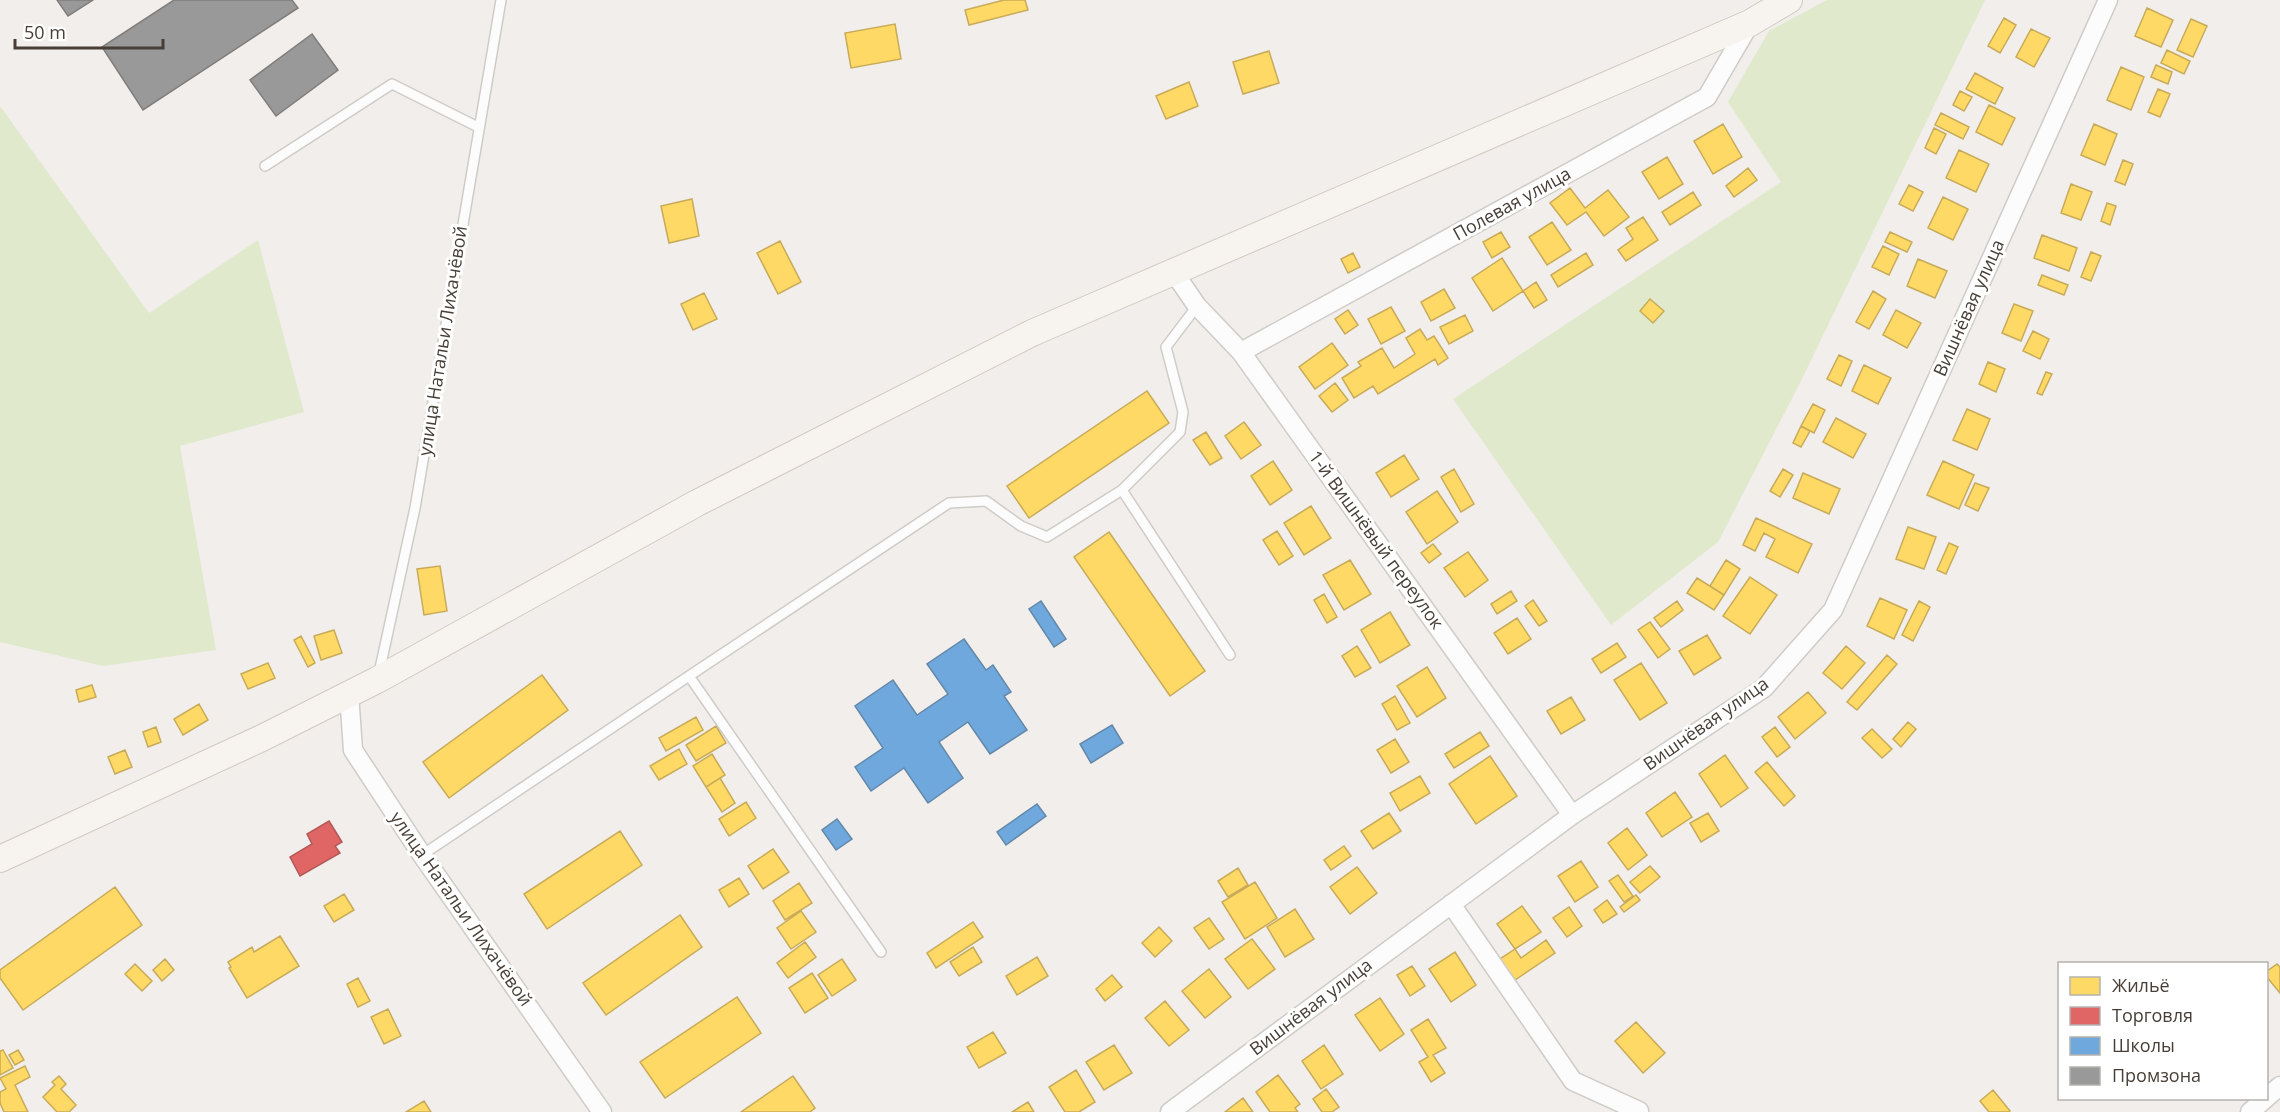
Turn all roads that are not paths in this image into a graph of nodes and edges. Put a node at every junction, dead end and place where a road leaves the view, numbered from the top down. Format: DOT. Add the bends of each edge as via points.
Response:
graph roads {
  1 [pos="501,0"];
  2 [pos="1790,0"];
  3 [pos="2108,0"];
  4 [pos="1750,23"];
  5 [pos="478,127"];
  6 [pos="265,166"];
  7 [pos="1173,271"];
  8 [pos="1197,306"];
  9 [pos="1241,352"];
  10 [pos="1122,490"];
  11 [pos="1230,655"];
  12 [pos="688,676"];
  13 [pos="377,680"];
  14 [pos="349,694"];
  15 [pos="1572,815"];
  16 [pos="422,855"];
  17 [pos="0,859"];
  18 [pos="1451,904"];
  19 [pos="881,952"];
  20 [pos="2280,1086"];
  21 [pos="2268,1096"];
  22 [pos="2264,1100"];
  23 [pos="1639,1111"];
  24 [pos="602,1112"];
  25 [pos="1170,1112"];
  26 [pos="2250,1112"];
  1 -- 5 [label="lane, улица Натальи Лихачёвой"];
  2 -- 4 [label="street"];
  3 -- 15 [label="street, Вишнёвая улица" via="1833,610 1764,688"];
  4 -- 7 [label="street"];
  4 -- 9 [label="street, Полевая улица" via="1707,98"];
  5 -- 6 [label="lane" via="392,84"];
  5 -- 13 [label="lane, улица Натальи Лихачёвой" via="415,508"];
  7 -- 8 [label="street, 1-й Вишнёвый переулок"];
  7 -- 13 [label="street" via="1032,333 708,497"];
  8 -- 9 [label="street, 1-й Вишнёвый переулок"];
  8 -- 10 [label="lane" via="1166,347 1183,412 1180,432"];
  9 -- 15 [label="street, 1-й Вишнёвый переулок"];
  10 -- 11 [label="lane"];
  10 -- 12 [label="lane" via="1047,537 1022,526 986,501 948,503"];
  12 -- 16 [label="lane"];
  12 -- 19 [label="lane"];
  13 -- 14 [label="street"];
  14 -- 16 [label="street, улица Натальи Лихачёвой" via="353,750"];
  14 -- 17 [label="street"];
  15 -- 18 [label="street, Вишнёвая улица"];
  16 -- 24 [label="street, улица Натальи Лихачёвой"];
  18 -- 23 [label="street" via="1573,1081"];
  18 -- 25 [label="street, Вишнёвая улица"];
  20 -- 21 [label="street"];
  22 -- 26 [label="street"];
}
